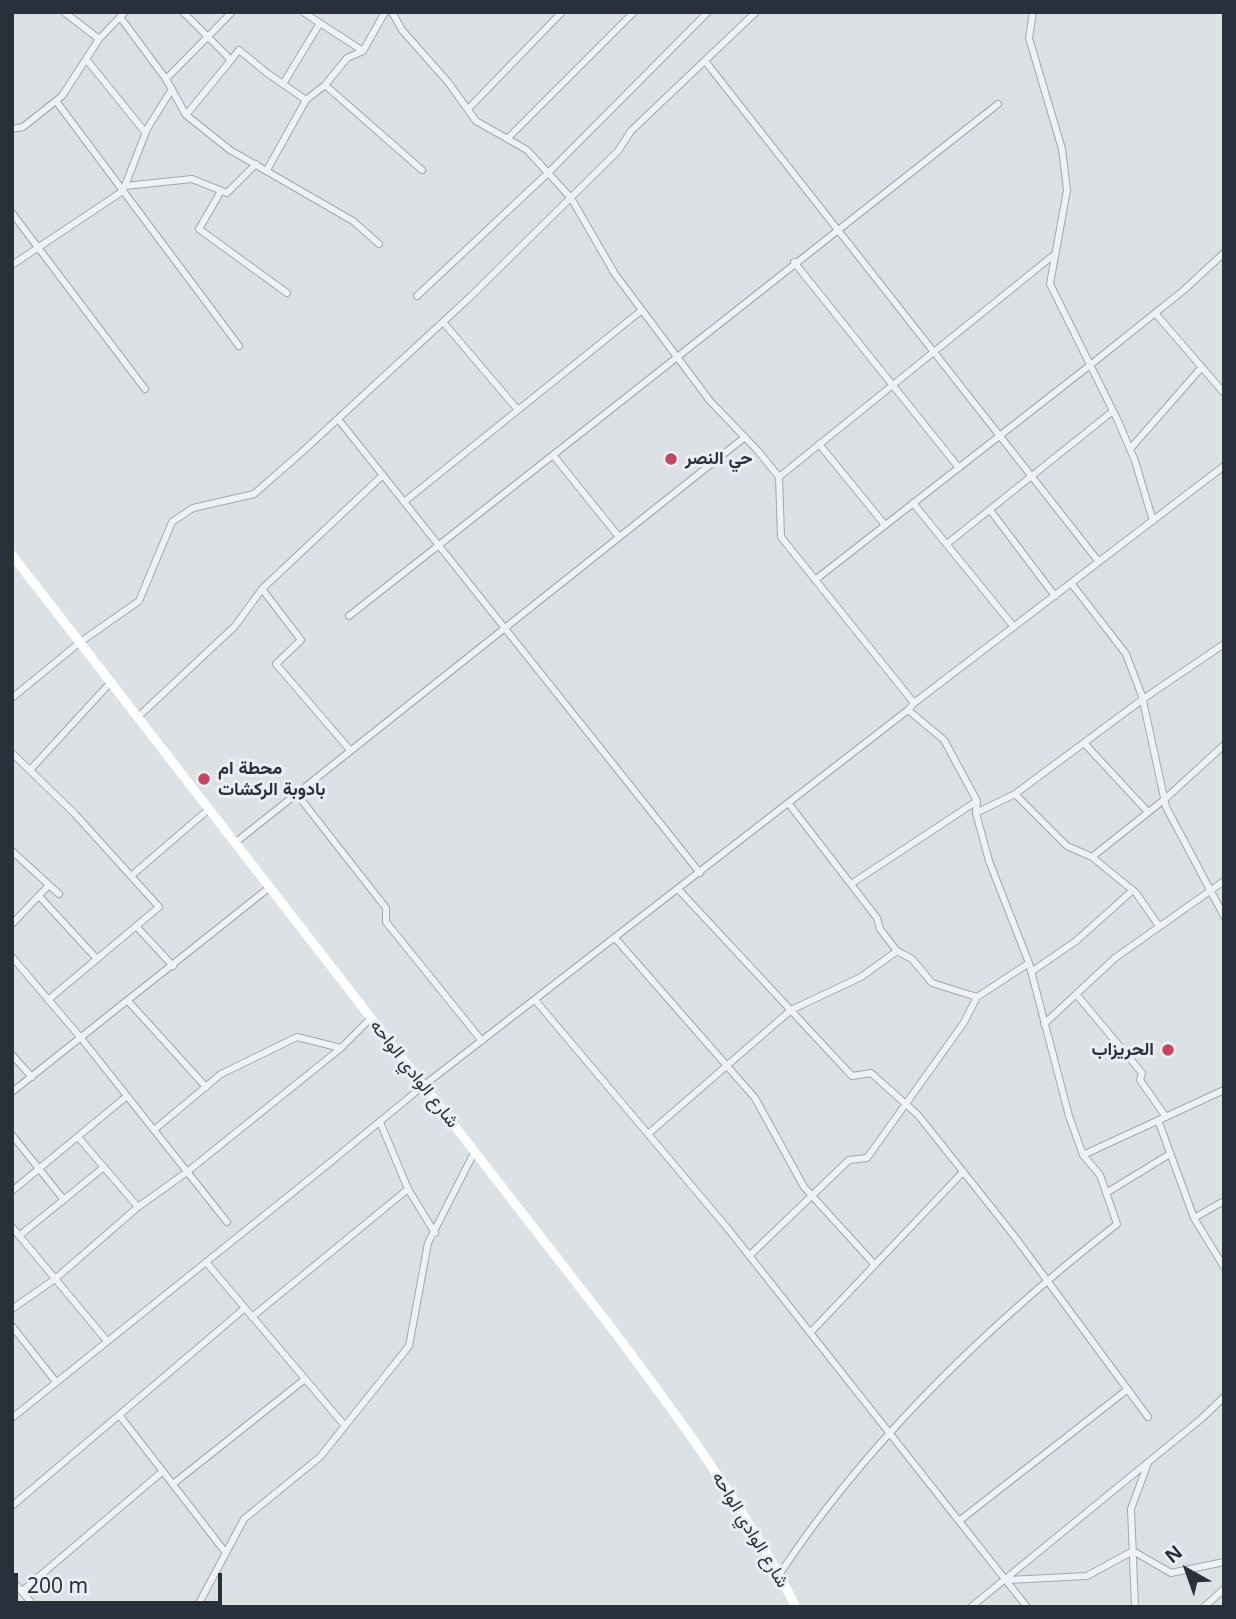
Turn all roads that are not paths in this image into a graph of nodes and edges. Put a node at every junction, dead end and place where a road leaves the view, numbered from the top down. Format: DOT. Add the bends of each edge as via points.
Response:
graph roads {
  1 [pos="64,12"];
  2 [pos="183,12"];
  3 [pos="232,12"];
  4 [pos="303,12"];
  5 [pos="384,12"];
  6 [pos="392,12"];
  7 [pos="562,12"];
  8 [pos="634,12"];
  9 [pos="708,12"];
  10 [pos="756,12"];
  11 [pos="1033,12"];
  12 [pos="123,14"];
  13 [pos="320,23"];
  14 [pos="208,37"];
  15 [pos="99,39"];
  16 [pos="363,51"];
  17 [pos="86,59"];
  18 [pos="231,60"];
  19 [pos="705,61"];
  20 [pos="166,79"];
  21 [pos="283,84"];
  22 [pos="324,85"];
  23 [pos="172,89"];
  24 [pos="306,100"];
  25 [pos="56,101"];
  26 [pos="998,104"];
  27 [pos="468,109"];
  28 [pos="186,115"];
  29 [pos="12,130"];
  30 [pos="145,132"];
  31 [pos="507,139"];
  32 [pos="256,164"];
  33 [pos="267,170"];
  34 [pos="422,170"];
  35 [pos="548,173"];
  36 [pos="124,189"];
  37 [pos="221,191"];
  38 [pos="571,198"];
  39 [pos="12,213"];
  40 [pos="837,229"];
  41 [pos="379,244"];
  42 [pos="39,248"];
  43 [pos="1056,253"];
  44 [pos="1224,253"];
  45 [pos="794,262"];
  46 [pos="12,265"];
  47 [pos="287,293"];
  48 [pos="417,296"];
  49 [pos="642,310"];
  50 [pos="1155,313"];
  51 [pos="443,323"];
  52 [pos="239,346"];
  53 [pos="934,352"];
  54 [pos="678,357"];
  55 [pos="1089,366"];
  56 [pos="1202,368"];
  57 [pos="893,385"];
  58 [pos="145,389"];
  59 [pos="1224,393"];
  60 [pos="518,410"];
  61 [pos="1113,411"];
  62 [pos="338,419"];
  63 [pos="1000,436"];
  64 [pos="745,437"];
  65 [pos="819,444"];
  66 [pos="1129,449"];
  67 [pos="553,456"];
  68 [pos="1224,466"];
  69 [pos="959,468"];
  70 [pos="383,475"];
  71 [pos="1032,476"];
  72 [pos="779,477"];
  73 [pos="404,502"];
  74 [pos="913,503"];
  75 [pos="990,510"];
  76 [pos="1153,521"];
  77 [pos="885,525"];
  78 [pos="619,537"];
  79 [pos="948,543"];
  80 [pos="439,545"];
  81 [pos="12,555"];
  82 [pos="1099,562"];
  83 [pos="16,568"];
  84 [pos="815,580"];
  85 [pos="1072,583"];
  86 [pos="262,589"];
  87 [pos="1055,596"];
  88 [pos="349,615"];
  89 [pos="1014,627"];
  90 [pos="505,628"];
  91 [pos="79,643"];
  92 [pos="1224,644"];
  93 [pos="110,683"];
  94 [pos="12,698"];
  95 [pos="1143,699"];
  96 [pos="914,703"];
  97 [pos="908,710"];
  98 [pos="138,717"];
  99 [pos="1084,743"];
  100 [pos="1224,746"];
  101 [pos="350,750"];
  102 [pos="14,757"];
  103 [pos="30,770"];
  104 [pos="296,793"];
  105 [pos="1015,794"];
  106 [pos="1165,799"];
  107 [pos="977,801"];
  108 [pos="789,804"];
  109 [pos="209,809"];
  110 [pos="1148,812"];
  111 [pos="976,813"];
  112 [pos="236,842"];
  113 [pos="12,852"];
  114 [pos="1092,857"];
  115 [pos="700,873"];
  116 [pos="131,877"];
  117 [pos="1224,881"];
  118 [pos="851,884"];
  119 [pos="49,885"];
  120 [pos="270,887"];
  121 [pos="678,889"];
  122 [pos="1133,890"];
  123 [pos="1210,890"];
  124 [pos="59,894"];
  125 [pos="39,896"];
  126 [pos="12,911"];
  127 [pos="1224,916"];
  128 [pos="19,917"];
  129 [pos="12,924"];
  130 [pos="136,926"];
  131 [pos="1159,926"];
  132 [pos="615,938"];
  133 [pos="897,951"];
  134 [pos="12,957"];
  135 [pos="97,959"];
  136 [pos="1029,962"];
  137 [pos="173,966"];
  138 [pos="1031,972"];
  139 [pos="1076,994"];
  140 [pos="977,997"];
  141 [pos="48,1000"];
  142 [pos="535,1000"];
  143 [pos="128,1001"];
  144 [pos="791,1010"];
  145 [pos="371,1018"];
  146 [pos="1044,1024"];
  147 [pos="81,1038"];
  148 [pos="482,1041"];
  149 [pos="341,1048"];
  150 [pos="12,1055"];
  151 [pos="727,1066"];
  152 [pos="32,1077"];
  153 [pos="423,1086"];
  154 [pos="206,1087"];
  155 [pos="1224,1090"];
  156 [pos="12,1092"];
  157 [pos="127,1096"];
  158 [pos="905,1103"];
  159 [pos="1166,1117"];
  160 [pos="1158,1120"];
  161 [pos="380,1122"];
  162 [pos="154,1130"];
  163 [pos="648,1134"];
  164 [pos="12,1135"];
  165 [pos="78,1137"];
  166 [pos="475,1151"];
  167 [pos="1170,1154"];
  168 [pos="1083,1156"];
  169 [pos="104,1167"];
  170 [pos="39,1169"];
  171 [pos="187,1172"];
  172 [pos="963,1172"];
  173 [pos="408,1189"];
  174 [pos="12,1191"];
  175 [pos="1106,1193"];
  176 [pos="812,1196"];
  177 [pos="64,1200"];
  178 [pos="1224,1201"];
  179 [pos="138,1207"];
  180 [pos="1194,1218"];
  181 [pos="228,1222"];
  182 [pos="12,1227"];
  183 [pos="435,1233"];
  184 [pos="19,1236"];
  185 [pos="749,1256"];
  186 [pos="206,1262"];
  187 [pos="875,1265"];
  188 [pos="1224,1267"];
  189 [pos="55,1279"];
  190 [pos="1047,1280"];
  191 [pos="245,1308"];
  192 [pos="12,1309"];
  193 [pos="252,1317"];
  194 [pos="12,1326"];
  195 [pos="810,1333"];
  196 [pos="107,1341"];
  197 [pos="305,1379"];
  198 [pos="56,1382"];
  199 [pos="1128,1389"];
  200 [pos="1224,1397"];
  201 [pos="120,1416"];
  202 [pos="1148,1417"];
  203 [pos="12,1418"];
  204 [pos="345,1426"];
  205 [pos="890,1434"];
  206 [pos="1149,1462"];
  207 [pos="163,1471"];
  208 [pos="173,1484"];
  209 [pos="12,1506"];
  210 [pos="959,1521"];
  211 [pos="1133,1551"];
  212 [pos="226,1553"];
  213 [pos="1224,1562"];
  214 [pos="779,1575"];
  215 [pos="12,1580"];
  216 [pos="1006,1580"];
  217 [pos="1224,1589"];
  218 [pos="22,1591"];
  219 [pos="35,1607"];
  220 [pos="197,1607"];
  221 [pos="796,1607"];
  222 [pos="971,1607"];
  223 [pos="1027,1607"];
  224 [pos="1135,1607"];
  225 [pos="1204,1607"];
  1 -- 15 [label="street"];
  2 -- 14 [label="street"];
  3 -- 14 [label="street"];
  4 -- 13 [label="street"];
  5 -- 16 [label="street"];
  6 -- 27 [label="street"];
  7 -- 27 [label="street"];
  8 -- 31 [label="street"];
  9 -- 35 [label="street"];
  10 -- 19 [label="street"];
  11 -- 43 [label="street" via="1029,38 1062,149 1067,190"];
  12 -- 15 [label="street"];
  12 -- 20 [label="street"];
  13 -- 16 [label="street"];
  13 -- 21 [label="street"];
  14 -- 18 [label="street"];
  14 -- 20 [label="street"];
  15 -- 17 [label="street"];
  16 -- 22 [label="street" via="347,58"];
  17 -- 25 [label="street"];
  17 -- 30 [label="street"];
  18 -- 21 [label="street" via="239,50"];
  18 -- 28 [label="street"];
  19 -- 38 [label="street" via="631,131 618,151"];
  19 -- 40 [label="street"];
  20 -- 23 [label="street"];
  21 -- 24 [label="street"];
  22 -- 24 [label="street"];
  22 -- 34 [label="street"];
  23 -- 28 [label="street"];
  23 -- 30 [label="street"];
  24 -- 33 [label="street"];
  25 -- 29 [label="street" via="23,127"];
  25 -- 36 [label="street"];
  26 -- 40 [label="street"];
  27 -- 31 [label="street" via="476,121"];
  28 -- 32 [label="street"];
  30 -- 36 [label="street"];
  31 -- 35 [label="street" via="527,150"];
  32 -- 33 [label="street"];
  32 -- 37 [label="street" via="227,193"];
  33 -- 41 [label="street" via="353,221"];
  35 -- 38 [label="street"];
  35 -- 48 [label="street"];
  36 -- 37 [label="street" via="192,179"];
  36 -- 42 [label="street"];
  36 -- 52 [label="street"];
  37 -- 47 [label="street" via="199,229"];
  38 -- 49 [label="street" via="615,274"];
  38 -- 51 [label="street"];
  39 -- 42 [label="street"];
  40 -- 45 [label="street"];
  40 -- 53 [label="street"];
  42 -- 46 [label="street"];
  42 -- 58 [label="street"];
  43 -- 53 [label="street"];
  43 -- 55 [label="street" via="1051,284"];
  44 -- 50 [label="street"];
  45 -- 54 [label="street"];
  45 -- 57 [label="street"];
  49 -- 54 [label="street"];
  49 -- 60 [label="street"];
  50 -- 55 [label="street"];
  50 -- 56 [label="street"];
  51 -- 60 [label="street"];
  51 -- 62 [label="street"];
  53 -- 57 [label="street"];
  53 -- 63 [label="street"];
  54 -- 64 [label="street" via="710,401"];
  54 -- 67 [label="street"];
  55 -- 61 [label="street"];
  55 -- 63 [label="street"];
  56 -- 59 [label="street"];
  56 -- 66 [label="street"];
  57 -- 65 [label="street"];
  57 -- 69 [label="street"];
  60 -- 73 [label="street"];
  61 -- 66 [label="street"];
  61 -- 71 [label="street"];
  62 -- 70 [label="street"];
  62 -- 91 [label="street" via="254,494 193,508 172,522 139,601"];
  63 -- 69 [label="street"];
  63 -- 71 [label="street"];
  64 -- 72 [label="street"];
  64 -- 78 [label="street"];
  65 -- 72 [label="street"];
  65 -- 77 [label="street"];
  66 -- 76 [label="street"];
  67 -- 78 [label="street"];
  67 -- 80 [label="street"];
  68 -- 76 [label="street"];
  69 -- 74 [label="street"];
  70 -- 73 [label="street"];
  70 -- 86 [label="street"];
  71 -- 75 [label="street"];
  71 -- 82 [label="street"];
  72 -- 84 [label="street" via="780,537"];
  73 -- 80 [label="street"];
  74 -- 77 [label="street"];
  74 -- 79 [label="street"];
  75 -- 79 [label="street"];
  75 -- 87 [label="street"];
  76 -- 82 [label="street"];
  77 -- 84 [label="street"];
  78 -- 90 [label="street"];
  79 -- 89 [label="street"];
  80 -- 88 [label="street"];
  80 -- 90 [label="street"];
  81 -- 83 [label="main road, شارع الوادي الواحه"];
  82 -- 85 [label="street"];
  83 -- 91 [label="main road, شارع الوادي الواحه"];
  84 -- 96 [label="street"];
  85 -- 87 [label="street"];
  85 -- 95 [label="street" via="1126,654"];
  86 -- 98 [label="street" via="235,626"];
  86 -- 101 [label="street" via="301,639 276,664"];
  87 -- 89 [label="street"];
  89 -- 96 [label="street"];
  90 -- 101 [label="street"];
  90 -- 115 [label="street"];
  91 -- 93 [label="main road, شارع الوادي الواحه"];
  91 -- 94 [label="street"];
  92 -- 95 [label="street"];
  93 -- 98 [label="main road, شارع الوادي الواحه"];
  93 -- 103 [label="street"];
  95 -- 99 [label="street"];
  95 -- 106 [label="street"];
  96 -- 97 [label="street"];
  97 -- 107 [label="street" via="944,740"];
  97 -- 108 [label="street"];
  98 -- 109 [label="main road, شارع الوادي الواحه"];
  99 -- 105 [label="street"];
  99 -- 110 [label="street"];
  100 -- 106 [label="street"];
  101 -- 104 [label="street"];
  102 -- 103 [label="street"];
  103 -- 116 [label="street"];
  104 -- 112 [label="street"];
  104 -- 148 [label="street" via="386,908 386,922"];
  105 -- 111 [label="street"];
  105 -- 114 [label="street" via="1067,846"];
  106 -- 110 [label="street"];
  106 -- 123 [label="street"];
  107 -- 111 [label="street"];
  107 -- 118 [label="street"];
  108 -- 115 [label="street"];
  108 -- 118 [label="street"];
  109 -- 112 [label="main road, شارع الوادي الواحه"];
  109 -- 116 [label="street"];
  110 -- 114 [label="street"];
  111 -- 136 [label="street" via="989,860"];
  112 -- 120 [label="main road, شارع الوادي الواحه"];
  113 -- 119 [label="street"];
  114 -- 122 [label="street"];
  115 -- 121 [label="street"];
  116 -- 130 [label="street" via="159,907"];
  117 -- 123 [label="street"];
  118 -- 133 [label="street"];
  119 -- 124 [label="street"];
  119 -- 125 [label="street"];
  120 -- 137 [label="street"];
  120 -- 145 [label="main road, شارع الوادي الواحه"];
  121 -- 132 [label="street"];
  121 -- 144 [label="street"];
  122 -- 131 [label="street"];
  122 -- 138 [label="street" via="1076,941"];
  123 -- 127 [label="street"];
  123 -- 131 [label="street"];
  125 -- 128 [label="street"];
  125 -- 135 [label="street"];
  126 -- 128 [label="street"];
  128 -- 129 [label="street"];
  130 -- 135 [label="street"];
  130 -- 137 [label="street"];
  131 -- 139 [label="street"];
  132 -- 142 [label="street"];
  132 -- 151 [label="street"];
  133 -- 140 [label="street" via="912,959 932,983"];
  133 -- 144 [label="street" via="860,976"];
  134 -- 141 [label="street"];
  135 -- 141 [label="street"];
  136 -- 138 [label="street"];
  136 -- 140 [label="street"];
  137 -- 143 [label="street"];
  138 -- 146 [label="street"];
  139 -- 146 [label="street"];
  139 -- 159 [label="street" via="1142,1073 1140,1080"];
  140 -- 158 [label="street" via="963,1024"];
  141 -- 147 [label="street"];
  142 -- 148 [label="street"];
  142 -- 163 [label="street"];
  143 -- 147 [label="street"];
  143 -- 154 [label="street"];
  144 -- 151 [label="street"];
  144 -- 158 [label="street" via="852,1076 872,1073"];
  145 -- 149 [label="street"];
  145 -- 153 [label="main road, شارع الوادي الواحه"];
  146 -- 168 [label="street"];
  147 -- 152 [label="street"];
  147 -- 157 [label="street"];
  148 -- 153 [label="street"];
  149 -- 154 [label="street" via="297,1037 221,1074"];
  149 -- 171 [label="street"];
  150 -- 152 [label="street"];
  151 -- 163 [label="street"];
  151 -- 176 [label="street" via="755,1098"];
  152 -- 156 [label="street"];
  153 -- 161 [label="street"];
  153 -- 166 [label="main road, شارع الوادي الواحه"];
  154 -- 162 [label="street"];
  155 -- 159 [label="street"];
  157 -- 162 [label="street"];
  157 -- 165 [label="street"];
  158 -- 172 [label="street"];
  158 -- 176 [label="street" via="867,1158 849,1160"];
  159 -- 160 [label="street"];
  160 -- 167 [label="street"];
  160 -- 168 [label="street"];
  161 -- 173 [label="street"];
  161 -- 186 [label="street"];
  162 -- 171 [label="street"];
  163 -- 185 [label="street"];
  164 -- 170 [label="street"];
  165 -- 169 [label="street"];
  165 -- 170 [label="street"];
  166 -- 183 [label="street"];
  166 -- 214 [label="main road, شارع الوادي الواحه" via="680,1420"];
  167 -- 175 [label="street"];
  167 -- 180 [label="street"];
  168 -- 175 [label="street" via="1100,1175"];
  169 -- 177 [label="street"];
  169 -- 179 [label="street"];
  170 -- 174 [label="street"];
  170 -- 177 [label="street"];
  171 -- 179 [label="street"];
  171 -- 181 [label="street"];
  172 -- 187 [label="street"];
  172 -- 190 [label="street"];
  173 -- 183 [label="street"];
  173 -- 193 [label="street"];
  175 -- 190 [label="street" via="1116,1224"];
  176 -- 185 [label="street"];
  176 -- 187 [label="street"];
  177 -- 184 [label="street"];
  178 -- 180 [label="street"];
  179 -- 189 [label="street"];
  180 -- 188 [label="street"];
  182 -- 184 [label="street"];
  183 -- 204 [label="street" via="428,1243 409,1346"];
  184 -- 189 [label="street"];
  185 -- 195 [label="street"];
  186 -- 191 [label="street"];
  186 -- 196 [label="street"];
  187 -- 195 [label="street"];
  189 -- 192 [label="street"];
  189 -- 196 [label="street"];
  190 -- 199 [label="street"];
  190 -- 205 [label="street"];
  191 -- 193 [label="street"];
  191 -- 201 [label="street"];
  193 -- 197 [label="street"];
  194 -- 198 [label="street"];
  195 -- 205 [label="street"];
  196 -- 198 [label="street"];
  197 -- 204 [label="street"];
  197 -- 208 [label="street"];
  198 -- 203 [label="street"];
  199 -- 202 [label="street"];
  199 -- 210 [label="street"];
  200 -- 206 [label="street"];
  201 -- 207 [label="street"];
  201 -- 209 [label="street"];
  204 -- 212 [label="street" via="320,1457 244,1519"];
  205 -- 210 [label="street"];
  205 -- 214 [label="street" via="811,1527"];
  206 -- 211 [label="street" via="1131,1509"];
  206 -- 216 [label="street"];
  207 -- 208 [label="street"];
  207 -- 218 [label="street"];
  208 -- 212 [label="street"];
  210 -- 216 [label="street"];
  211 -- 213 [label="street" via="1171,1573"];
  211 -- 216 [label="street" via="1087,1576"];
  211 -- 224 [label="street"];
  212 -- 220 [label="street"];
  214 -- 221 [label="main road, شارع الوادي الواحه"];
  215 -- 218 [label="street"];
  216 -- 222 [label="street"];
  216 -- 223 [label="street"];
  217 -- 225 [label="street"];
  218 -- 219 [label="street"];
}
